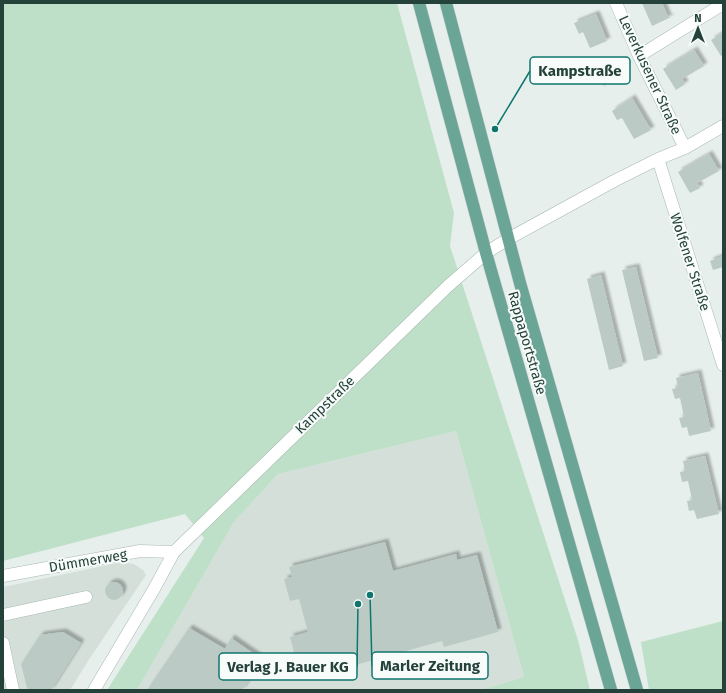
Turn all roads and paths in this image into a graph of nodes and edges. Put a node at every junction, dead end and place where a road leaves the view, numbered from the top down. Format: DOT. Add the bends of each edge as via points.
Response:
graph roads {
  1 [pos="419,3"];
  2 [pos="446,3"];
  3 [pos="616,3"];
  4 [pos="723,4"];
  5 [pos="639,56"];
  6 [pos="723,126"];
  7 [pos="685,148"];
  8 [pos="658,158"];
  9 [pos="508,239"];
  10 [pos="486,253"];
  11 [pos="723,365"];
  12 [pos="174,552"];
  13 [pos="3,576"];
  14 [pos="86,597"];
  15 [pos="3,615"];
  16 [pos="3,643"];
  17 [pos="13,690"];
  18 [pos="94,690"];
  19 [pos="611,690"];
  20 [pos="637,690"];
  1 -- 10 [label="main road, Rappaportstraße"];
  2 -- 9 [label="main road, Rappaportstraße"];
  3 -- 5 [label="street, Leverkusener Straße"];
  4 -- 5 [label="street"];
  5 -- 7 [label="street, Leverkusener Straße"];
  6 -- 7 [label="street, Kampstraße"];
  7 -- 8 [label="street, Kampstraße"];
  8 -- 9 [label="street, Kampstraße"];
  8 -- 11 [label="street, Wolfener Straße"];
  9 -- 10 [label="street, Kampstraße"];
  9 -- 20 [label="main road, Rappaportstraße"];
  10 -- 12 [label="street, Kampstraße" via="441,292"];
  10 -- 19 [label="main road, Rappaportstraße"];
  12 -- 13 [label="street, Dümmerweg" via="140,552"];
  12 -- 18 [label="street, Kampstraße"];
  14 -- 15 [label="street"];
  16 -- 17 [label="street"];
}
